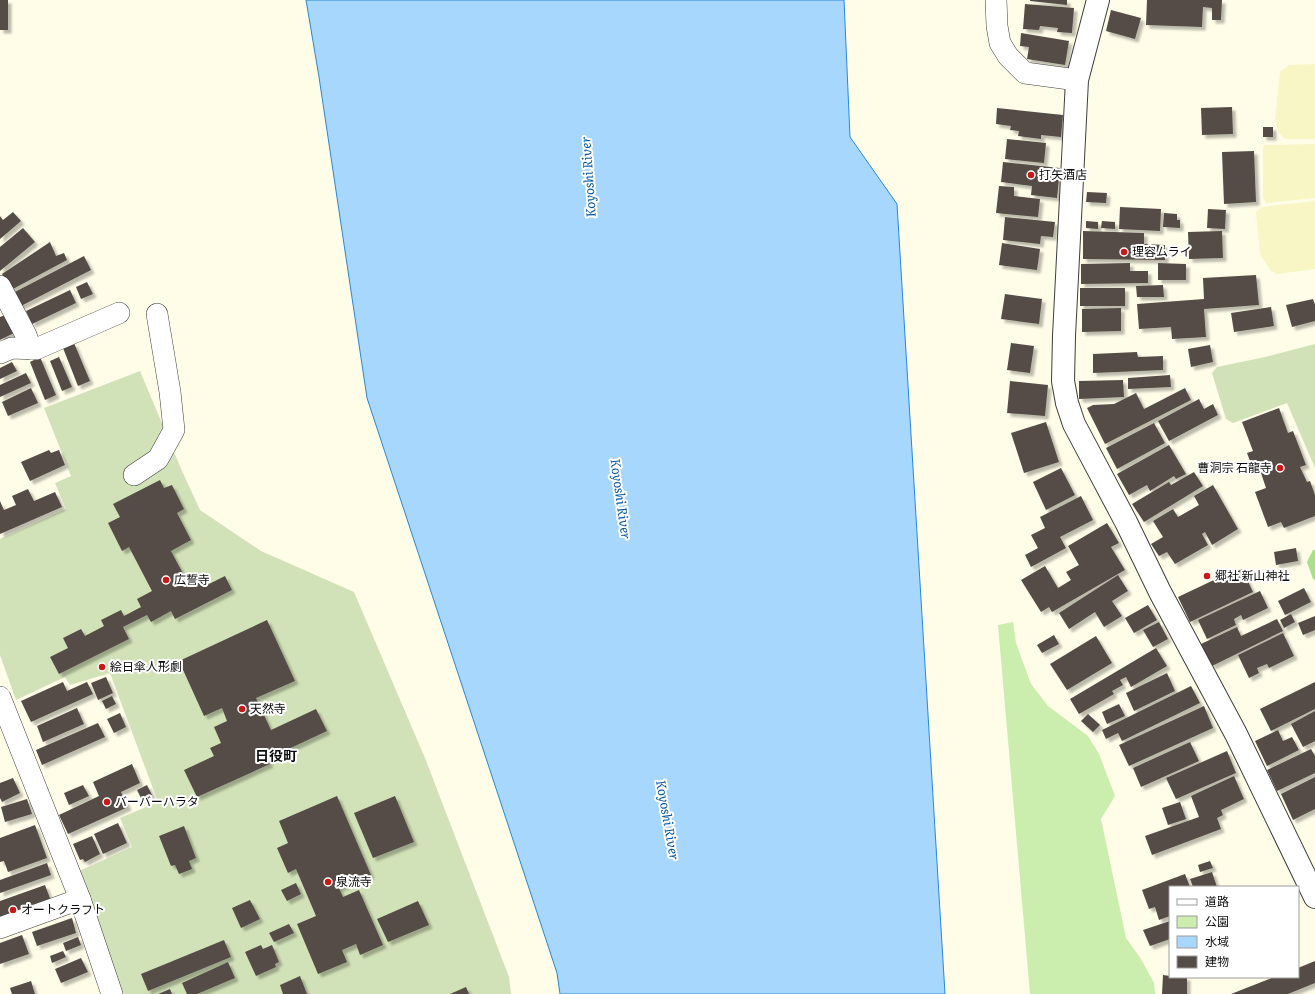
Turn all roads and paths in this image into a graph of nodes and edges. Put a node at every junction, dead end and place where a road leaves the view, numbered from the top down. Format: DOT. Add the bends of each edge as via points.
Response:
graph roads {
  1 [pos="996,0"];
  2 [pos="1098,0"];
  3 [pos="1077,80"];
  4 [pos="0,286"];
  5 [pos="119,312"];
  6 [pos="157,314"];
  7 [pos="31,349"];
  8 [pos="0,353"];
  9 [pos="134,475"];
  10 [pos="0,697"];
  11 [pos="1315,897"];
  12 [pos="80,899"];
  13 [pos="0,928"];
  14 [pos="112,994"];
  1 -- 3 [label="street" via="1000,43 1008,56 1025,72"];
  2 -- 3 [label="street"];
  3 -- 11 [label="street" via="1064,336 1063,381 1067,404 1074,424 1236,734"];
  4 -- 7 [label="street"];
  5 -- 7 [label="street"];
  6 -- 9 [label="street" via="174,430 158,459"];
  7 -- 8 [label="street" via="12,348"];
  10 -- 12 [label="street"];
  12 -- 13 [label="street"];
  12 -- 14 [label="street"];
}
